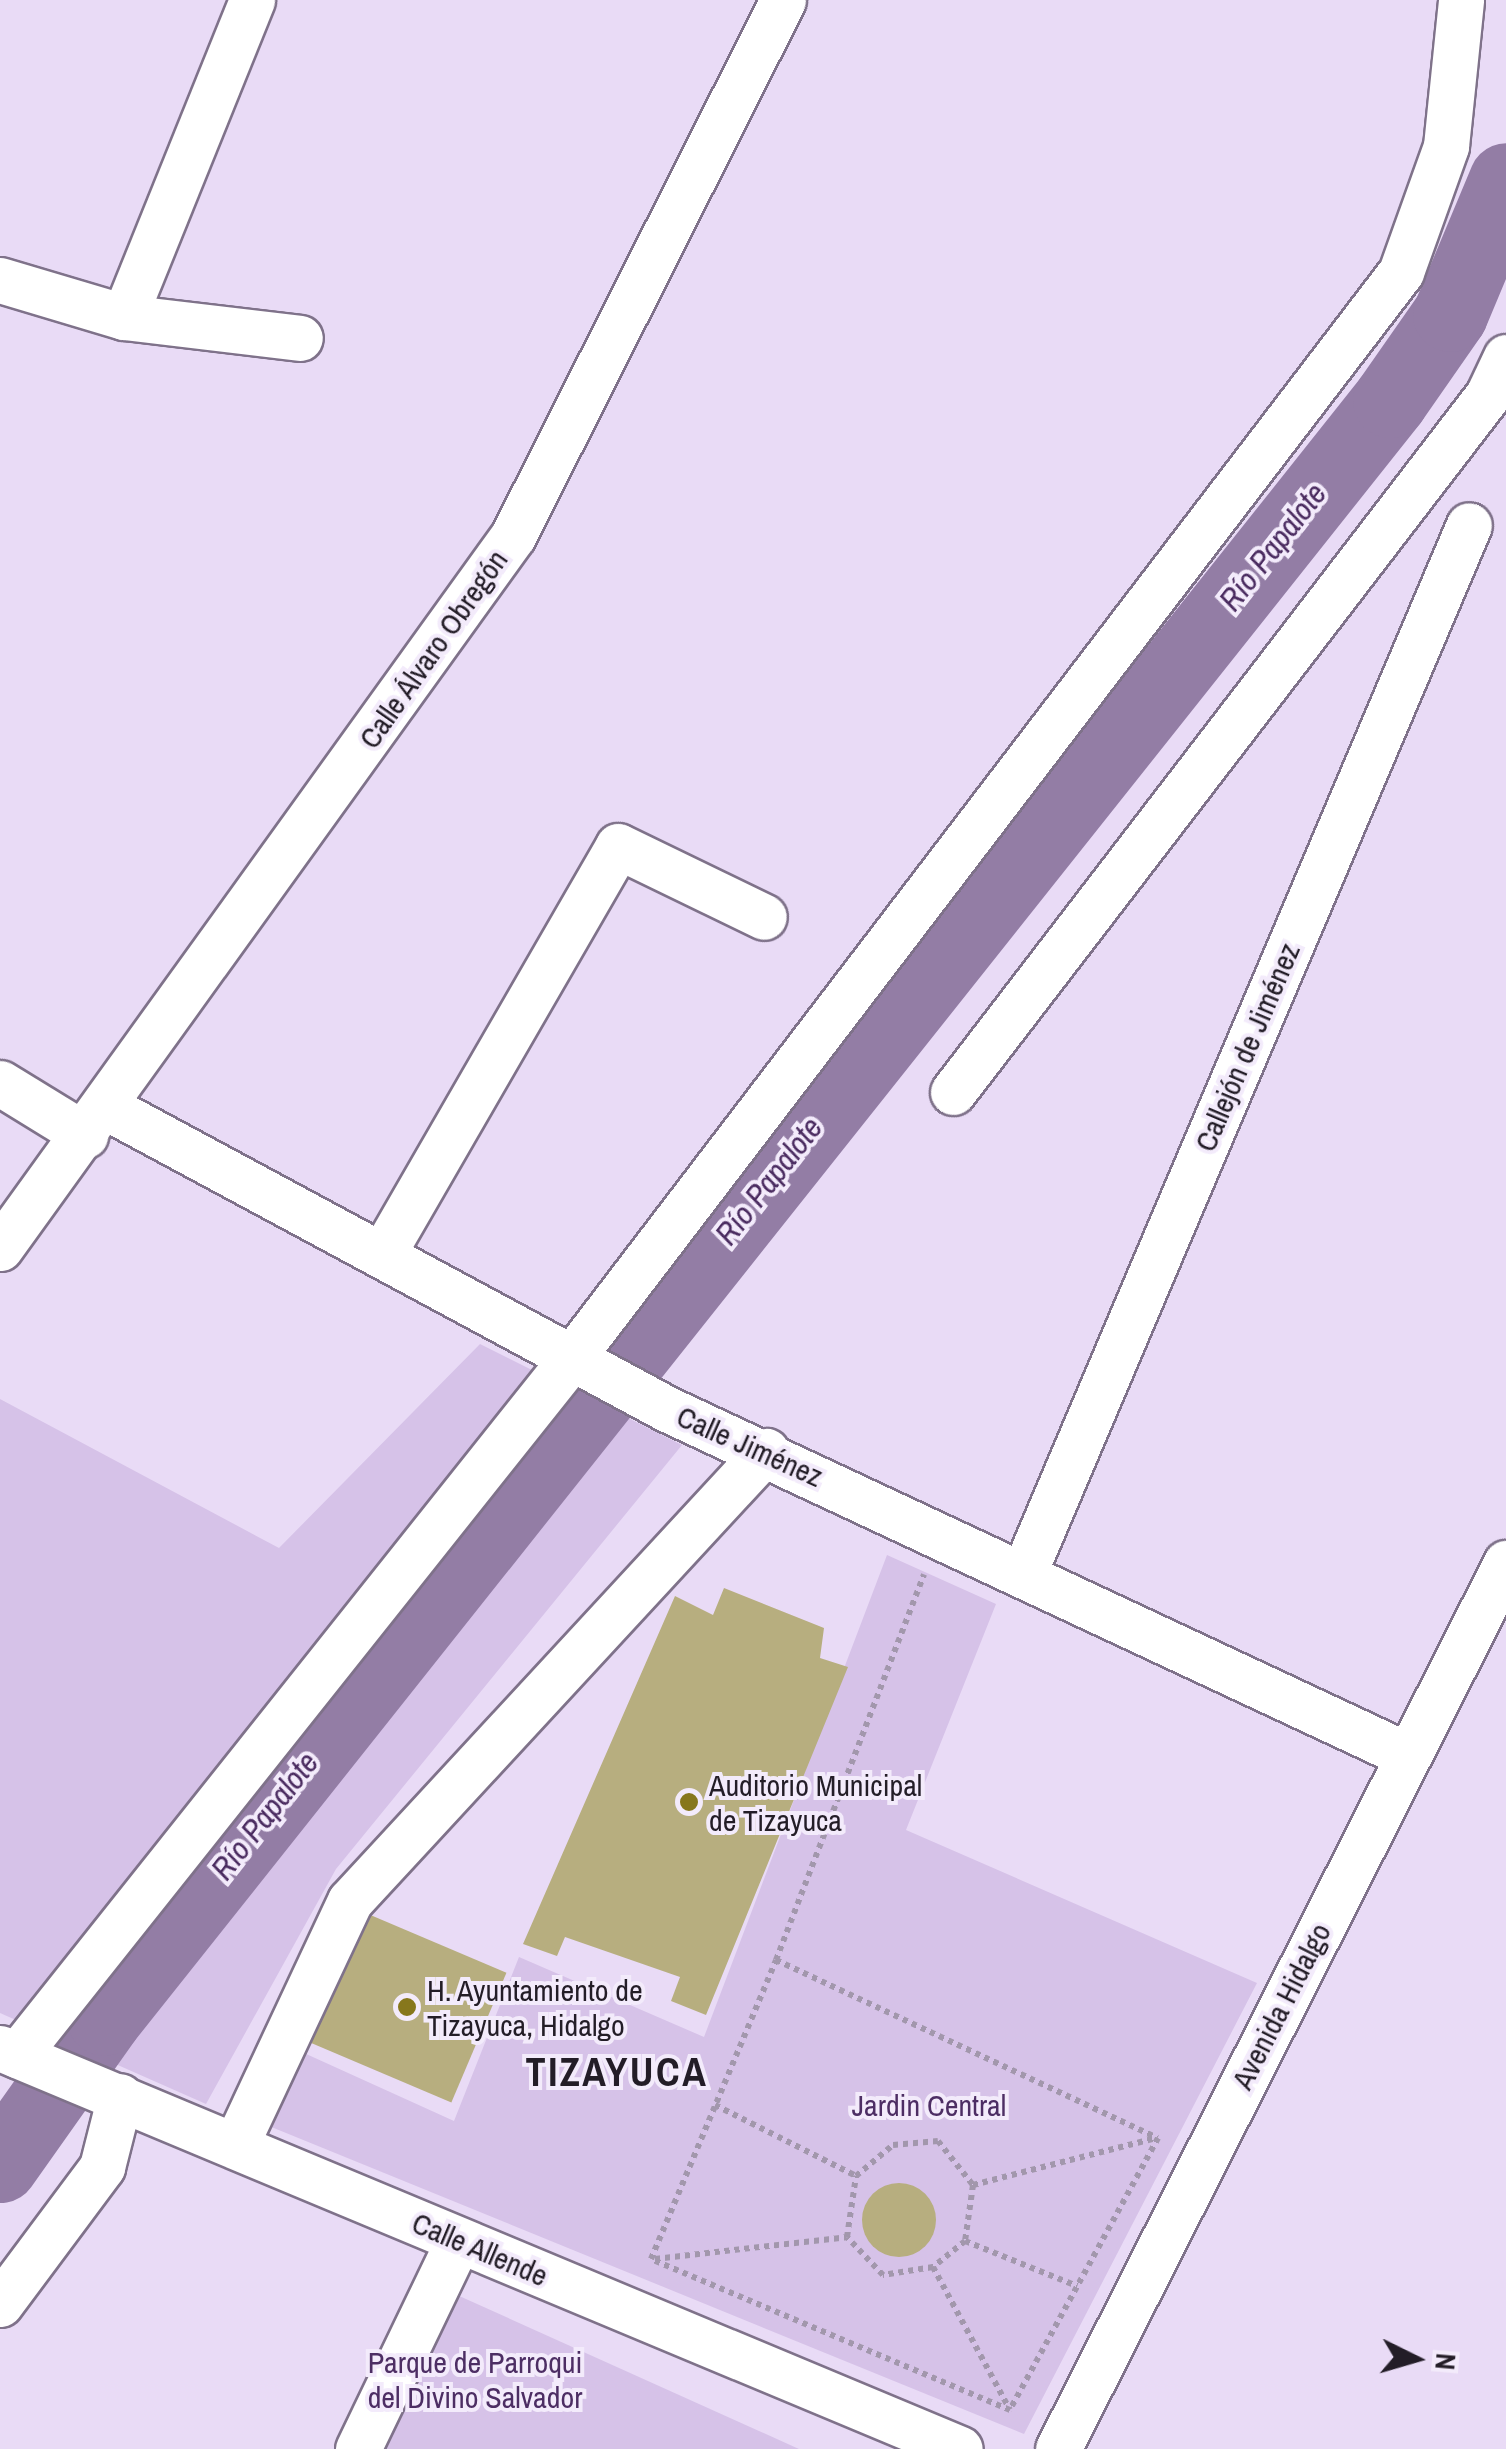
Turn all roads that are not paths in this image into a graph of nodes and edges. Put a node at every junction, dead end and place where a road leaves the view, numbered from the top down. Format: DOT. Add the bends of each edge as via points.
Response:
graph roads {
  1 [pos="252,0"];
  2 [pos="783,0"];
  3 [pos="1461,0"];
  4 [pos="0,280"];
  5 [pos="124,317"];
  6 [pos="300,338"];
  7 [pos="1506,357"];
  8 [pos="1469,524"];
  9 [pos="764,917"];
  10 [pos="0,1083"];
  11 [pos="953,1092"];
  12 [pos="97,1122"];
  13 [pos="0,1248"];
  14 [pos="382,1255"];
  15 [pos="570,1360"];
  16 [pos="766,1451"];
  17 [pos="1506,1563"];
  18 [pos="1026,1570"];
  19 [pos="1408,1755"];
  20 [pos="8,2052"];
  21 [pos="120,2096"];
  22 [pos="237,2142"];
  23 [pos="458,2242"];
  24 [pos="0,2304"];
  25 [pos="358,2449"];
  26 [pos="960,2449"];
  27 [pos="1058,2449"];
  1 -- 5 [label="street"];
  2 -- 12 [label="street, Calle Álvaro Obregón" via="512,536"];
  3 -- 15 [label="street" via="1446,146 1401,272"];
  4 -- 5 [label="street"];
  5 -- 6 [label="street"];
  7 -- 11 [label="street" via="1488,396"];
  8 -- 18 [label="street, Callejón de Jiménez"];
  9 -- 14 [label="street" via="618,846"];
  10 -- 12 [label="street, Calle Jiménez"];
  12 -- 13 [label="street, Calle Álvaro Obregón"];
  12 -- 14 [label="street, Calle Jiménez"];
  14 -- 15 [label="street, Calle Jiménez"];
  15 -- 16 [label="street, Calle Jiménez"];
  15 -- 20 [label="street"];
  16 -- 18 [label="street, Calle Jiménez"];
  16 -- 22 [label="street" via="350,1901"];
  17 -- 19 [label="street, Avenida Hidalgo"];
  18 -- 19 [label="street, Calle Jiménez"];
  19 -- 27 [label="street, Avenida Hidalgo"];
  20 -- 21 [label="street, Calle Allende"];
  21 -- 22 [label="street, Calle Allende"];
  21 -- 24 [label="street" via="102,2167"];
  22 -- 23 [label="street, Calle Allende"];
  23 -- 25 [label="street"];
  23 -- 26 [label="street, Calle Allende"];
}
